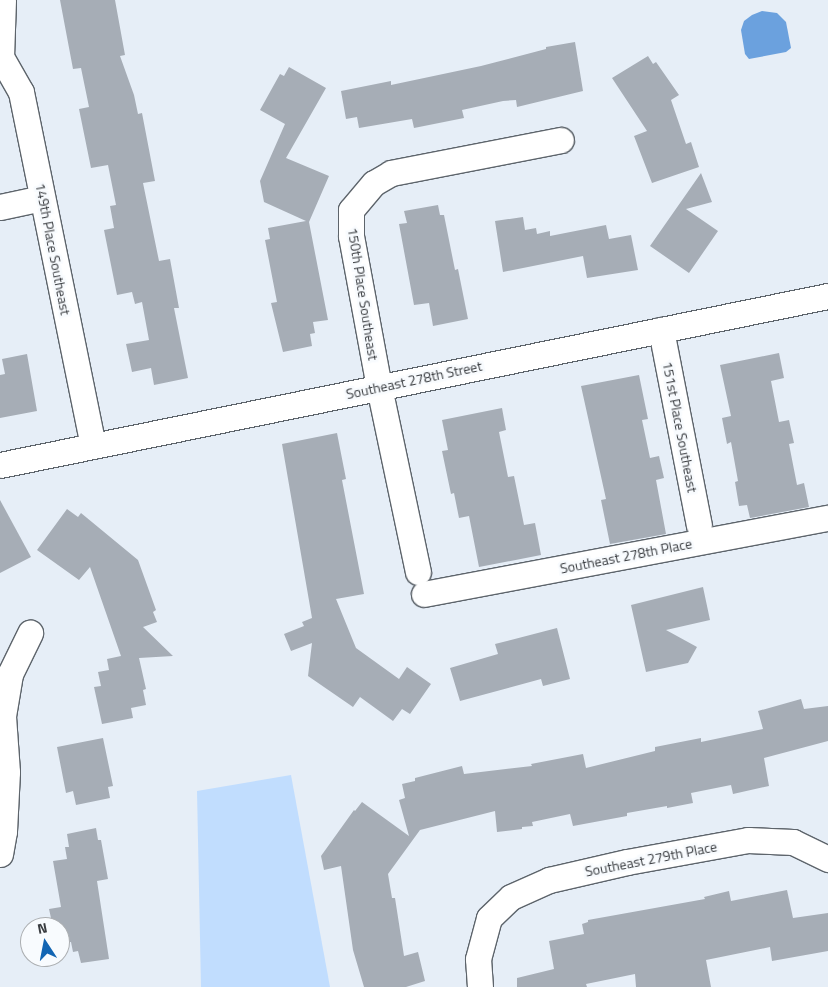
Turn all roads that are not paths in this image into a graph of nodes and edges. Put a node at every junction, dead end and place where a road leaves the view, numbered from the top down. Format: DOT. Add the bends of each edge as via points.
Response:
graph roads {
  1 [pos="3,0"];
  2 [pos="1,57"];
  3 [pos="561,140"];
  4 [pos="42,198"];
  5 [pos="0,207"];
  6 [pos="828,296"];
  7 [pos="661,330"];
  8 [pos="379,388"];
  9 [pos="93,446"];
  10 [pos="0,465"];
  11 [pos="828,518"];
  12 [pos="699,525"];
  13 [pos="421,583"];
  14 [pos="30,633"];
  15 [pos="0,854"];
  16 [pos="826,857"];
  17 [pos="480,987"];
  1 -- 2 [label="street"];
  2 -- 4 [label="street, 149th Place Southeast" via="21,92"];
  3 -- 8 [label="street, 150th Place Southeast" via="391,173 361,196 351,210 351,236"];
  4 -- 5 [label="street"];
  4 -- 9 [label="street, 149th Place Southeast"];
  6 -- 7 [label="street, Southeast 278th Street"];
  7 -- 8 [label="street, Southeast 278th Street"];
  7 -- 12 [label="street, 151st Place Southeast"];
  8 -- 9 [label="street, Southeast 278th Street"];
  8 -- 13 [label="street, 150th Place Southeast"];
  9 -- 10 [label="street, Southeast 278th Street"];
  11 -- 13 [label="street, Southeast 278th Place"];
  14 -- 15 [label="street" via="10,674 3,716 6,772"];
  16 -- 17 [label="street, Southeast 279th Place" via="793,842 748,840 549,880 511,897 489,918 478,960"];
}
